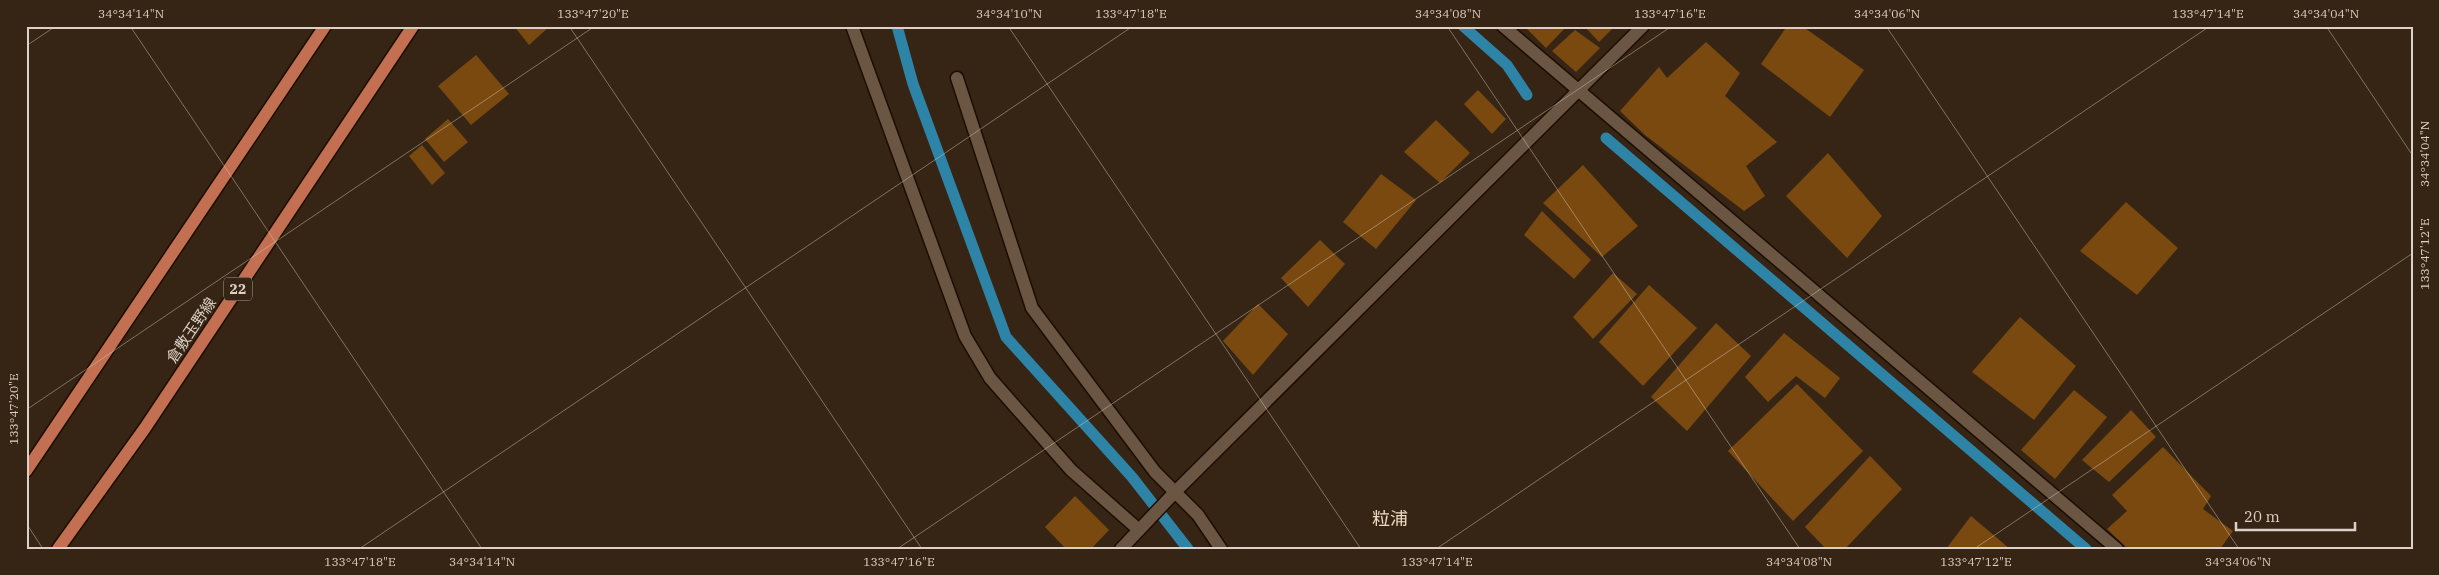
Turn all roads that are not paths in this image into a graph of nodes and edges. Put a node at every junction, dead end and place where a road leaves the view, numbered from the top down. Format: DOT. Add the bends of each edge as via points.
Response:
graph roads {
  1 [pos="325,26"];
  2 [pos="413,26"];
  3 [pos="852,26"];
  4 [pos="1503,26"];
  5 [pos="1643,26"];
  6 [pos="957,78"];
  7 [pos="1579,90"];
  8 [pos="26,471"];
  9 [pos="1176,491"];
  10 [pos="1143,526"];
  11 [pos="58,549"];
  12 [pos="1121,549"];
  13 [pos="1222,549"];
  14 [pos="2117,549"];
  1 -- 8 [label="main road"];
  2 -- 11 [label="main road, 倉敷玉野線 / 22" via="145,428"];
  3 -- 10 [label="street" via="965,336 990,378 1071,470"];
  4 -- 7 [label="street"];
  5 -- 7 [label="street"];
  6 -- 9 [label="street" via="1032,308 1155,472"];
  7 -- 9 [label="street"];
  7 -- 14 [label="street"];
  9 -- 10 [label="street"];
  9 -- 13 [label="street"];
  10 -- 12 [label="street"];
}
